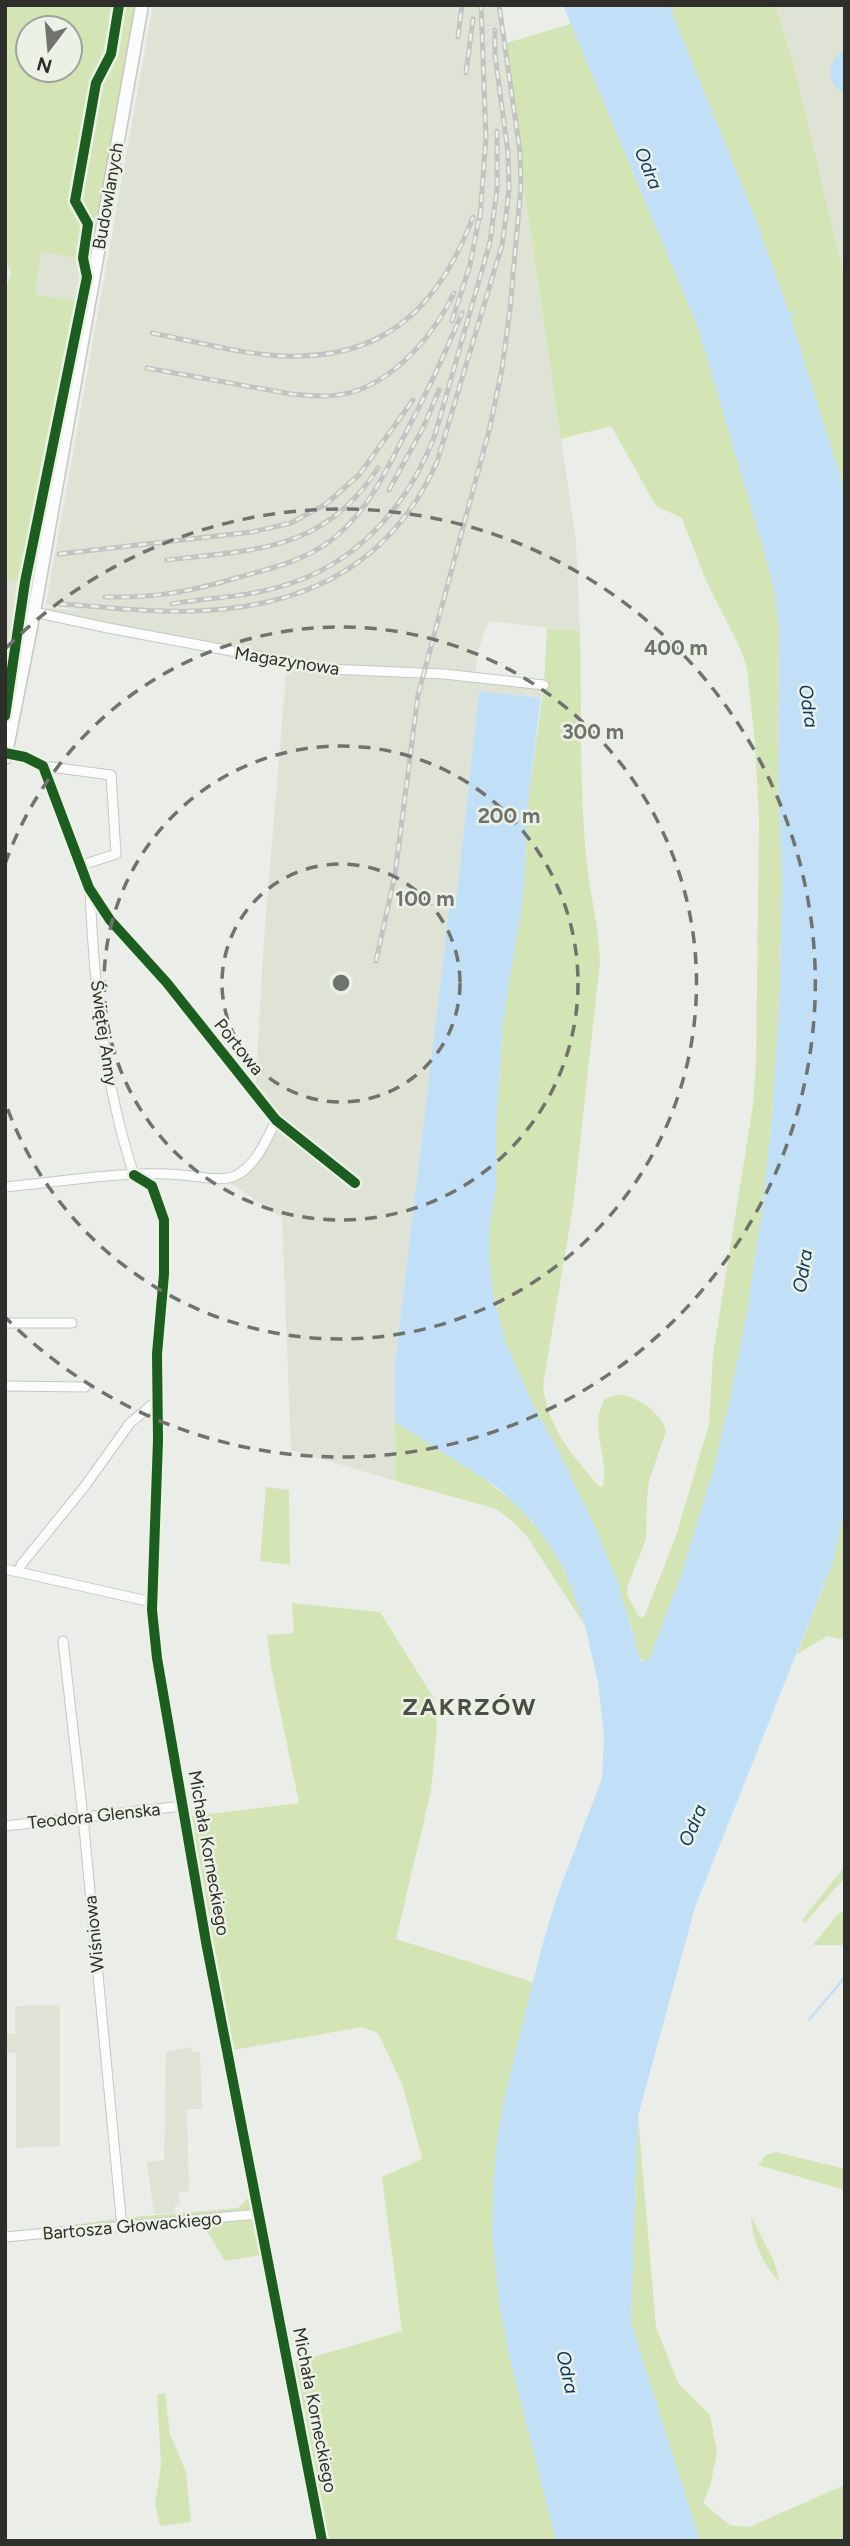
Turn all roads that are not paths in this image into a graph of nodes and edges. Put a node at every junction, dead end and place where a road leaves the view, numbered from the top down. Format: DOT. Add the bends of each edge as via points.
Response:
graph roads {
  1 [pos="142,5"];
  2 [pos="34,612"];
  3 [pos="544,685"];
  4 [pos="5,755"];
  5 [pos="43,766"];
  6 [pos="82,865"];
  7 [pos="89,888"];
  8 [pos="110,920"];
  9 [pos="92,927"];
  10 [pos="276,1120"];
  11 [pos="134,1174"];
  12 [pos="355,1183"];
  13 [pos="5,1187"];
  14 [pos="5,1323"];
  15 [pos="72,1323"];
  16 [pos="5,1386"];
  17 [pos="85,1387"];
  18 [pos="158,1400"];
  19 [pos="5,1569"];
  20 [pos="19,1572"];
  21 [pos="152,1602"];
  22 [pos="63,1641"];
  23 [pos="183,1806"];
  24 [pos="83,1817"];
  25 [pos="5,1826"];
  26 [pos="259,2214"];
  27 [pos="122,2227"];
  28 [pos="5,2237"];
  29 [pos="322,2541"];
  1 -- 2 [label="main road, Budowlanych"];
  2 -- 3 [label="street, Magazynowa" via="328,669 444,674"];
  2 -- 4 [label="main road, Budowlanych"];
  4 -- 5 [label="street"];
  5 -- 6 [label="street, Świętej Anny"];
  5 -- 6 [label="street" via="111,775 117,854"];
  6 -- 7 [label="street, Świętej Anny"];
  7 -- 8 [label="street, Świętej Anny"];
  7 -- 9 [label="street, Świętej Anny"];
  8 -- 9 [label="street"];
  8 -- 10 [label="street, Portowa" via="167,983"];
  9 -- 11 [label="street, Świętej Anny" via="105,1053"];
  10 -- 11 [label="street" via="250,1165 235,1176"];
  10 -- 12 [label="street, Portowa"];
  11 -- 13 [label="street"];
  11 -- 18 [label="street, Michała Korneckiego" via="152,1186 164,1220"];
  14 -- 15 [label="street"];
  16 -- 17 [label="street"];
  18 -- 20 [label="street" via="130,1423"];
  18 -- 21 [label="street, Michała Korneckiego"];
  19 -- 20 [label="street"];
  20 -- 21 [label="street"];
  21 -- 23 [label="street, Michała Korneckiego"];
  22 -- 24 [label="street, Wiśniowa"];
  23 -- 24 [label="street, Teodora Glenska"];
  23 -- 26 [label="street, Michała Korneckiego"];
  24 -- 25 [label="street, Teodora Glenska"];
  24 -- 27 [label="street, Wiśniowa"];
  26 -- 27 [label="street, Bartosza Głowackiego"];
  26 -- 29 [label="street, Michała Korneckiego"];
  27 -- 28 [label="street, Bartosza Głowackiego"];
}
